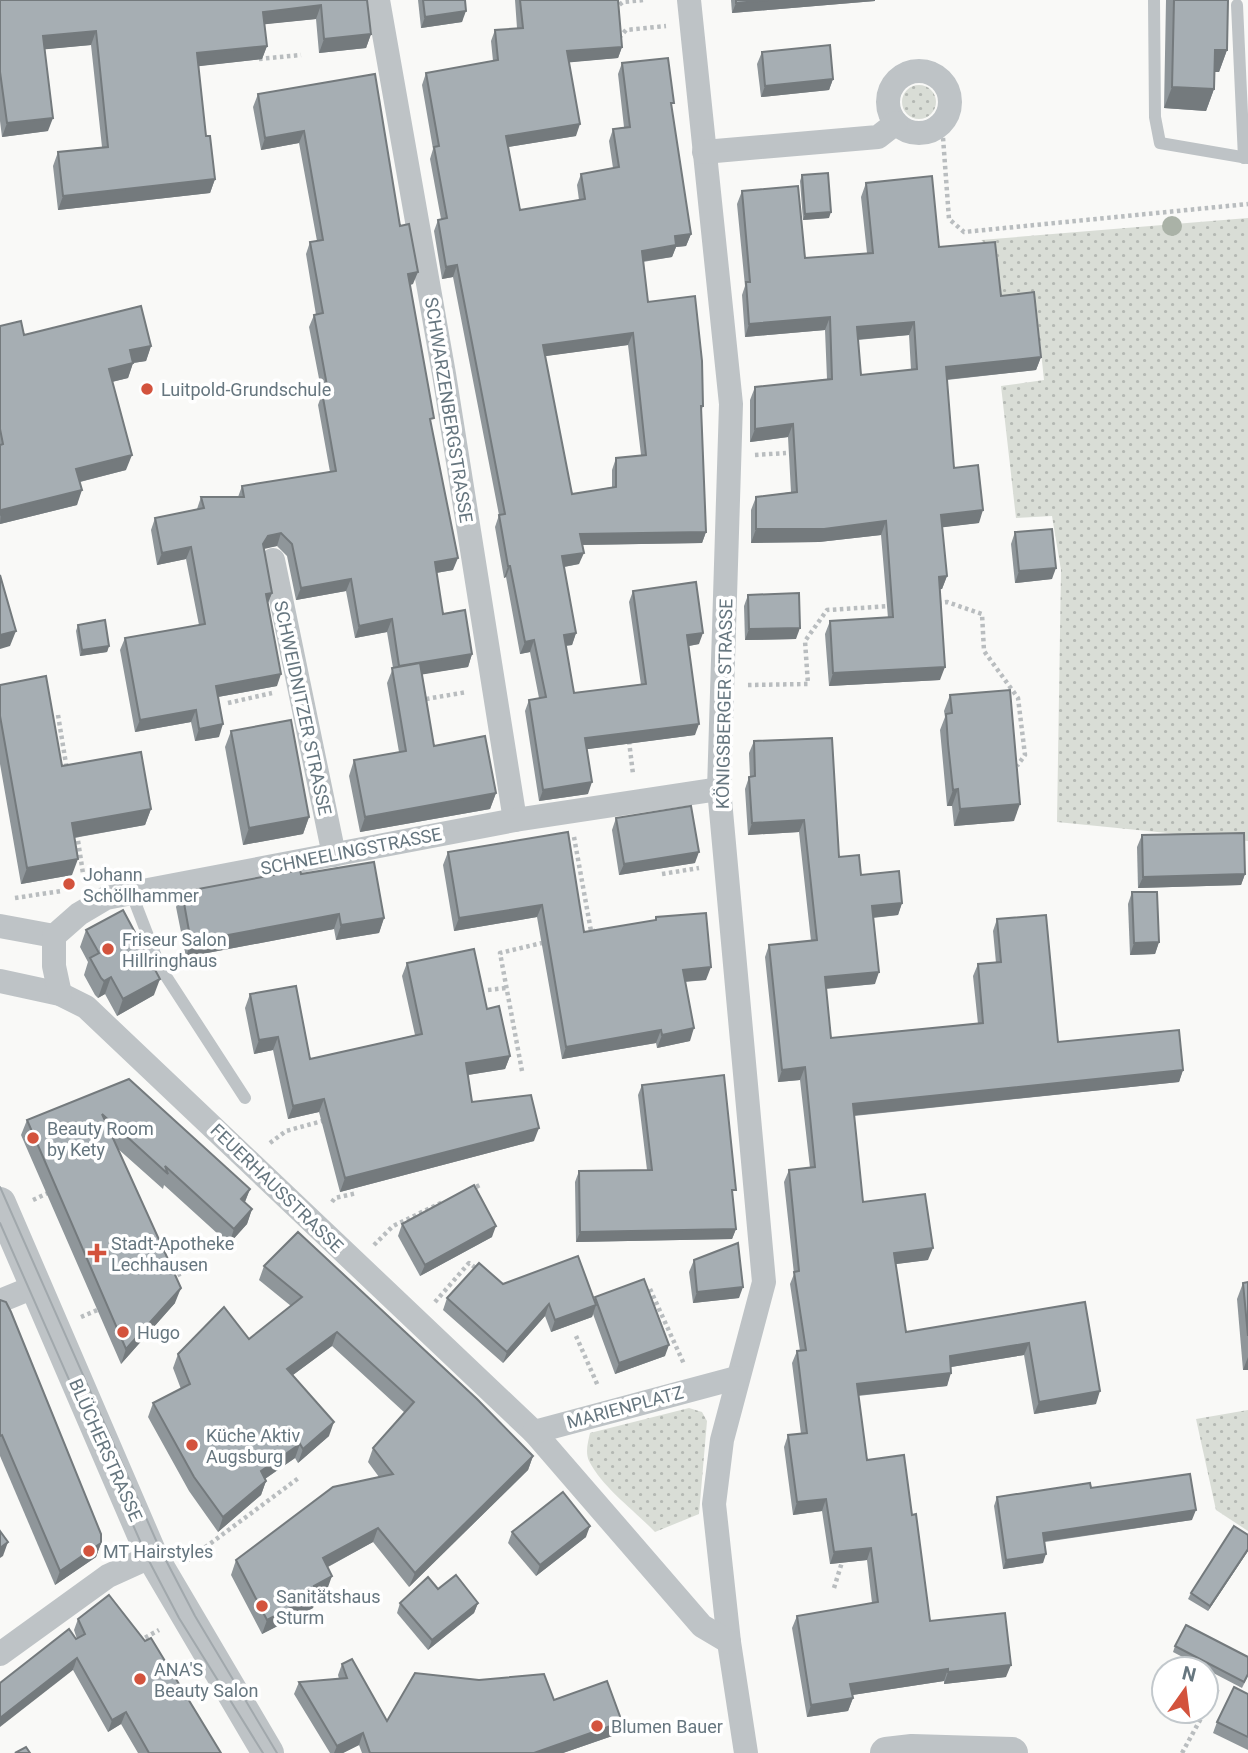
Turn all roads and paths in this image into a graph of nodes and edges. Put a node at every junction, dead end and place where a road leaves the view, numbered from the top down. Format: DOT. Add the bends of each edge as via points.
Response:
graph roads {
  1 [pos="378,0"];
  2 [pos="644,0"];
  3 [pos="1154,0"];
  4 [pos="1237,5"];
  5 [pos="614,10"];
  6 [pos="691,12"];
  7 [pos="617,42"];
  8 [pos="301,55"];
  9 [pos="251,60"];
  10 [pos="896,123"];
  11 [pos="942,124"];
  12 [pos="704,152"];
  13 [pos="1246,158"];
  14 [pos="1248,204"];
  15 [pos="273,560"];
  16 [pos="934,603"];
  17 [pos="894,606"];
  18 [pos="723,686"];
  19 [pos="299,687"];
  20 [pos="494,688"];
  21 [pos="426,699"];
  22 [pos="228,703"];
  23 [pos="58,715"];
  24 [pos="1017,766"];
  25 [pos="68,781"];
  26 [pos="719,789"];
  27 [pos="569,812"];
  28 [pos="515,820"];
  29 [pos="75,821"];
  30 [pos="334,855"];
  31 [pos="726,863"];
  32 [pos="662,874"];
  33 [pos="85,887"];
  34 [pos="131,892"];
  35 [pos="0,926"];
  36 [pos="604,929"];
  37 [pos="591,931"];
  38 [pos="578,934"];
  39 [pos="54,936"];
  40 [pos="552,941"];
  41 [pos="0,981"];
  42 [pos="506,988"];
  43 [pos="488,990"];
  44 [pos="60,994"];
  45 [pos="522,1071"];
  46 [pos="245,1098"];
  47 [pos="332,1119"];
  48 [pos="250,1163"];
  49 [pos="482,1184"];
  50 [pos="61,1188"];
  51 [pos="469,1190"];
  52 [pos="444,1202"];
  53 [pos="1,1209"];
  54 [pos="356,1263"];
  55 [pos="193,1268"];
  56 [pos="480,1271"];
  57 [pos="167,1280"];
  58 [pos="34,1287"];
  59 [pos="650,1289"];
  60 [pos="0,1301"];
  61 [pos="104,1307"];
  62 [pos="418,1321"];
  63 [pos="53,1329"];
  64 [pos="576,1335"];
  65 [pos="736,1378"];
  66 [pos="695,1389"];
  67 [pos="610,1411"];
  68 [pos="534,1432"];
  69 [pos="300,1477"];
  70 [pos="843,1558"];
  71 [pos="159,1566"];
  72 [pos="834,1588"];
  73 [pos="187,1614"];
  74 [pos="729,1642"];
  75 [pos="132,1646"];
  76 [pos="0,1654"];
  77 [pos="1198,1725"];
  78 [pos="268,1753"];
  79 [pos="746,1753"];
  80 [pos="886,1753"];
  81 [pos="1012,1753"];
  82 [pos="1182,1753"];
  1 -- 20 [label="street, SCHWARZENBERGSTRASSE"];
  2 -- 5 [label="path" via="623,2"];
  3 -- 13 [label="lane" via="1155,117 1160,143"];
  4 -- 13 [label="lane"];
  6 -- 7 [label="path" via="626,30"];
  6 -- 12 [label="street, KÖNIGSBERGER STRASSE"];
  8 -- 9 [label="path"];
  10 -- 11 [label="street" via="924,133"];
  10 -- 11 [label="street" via="888,104 893,85 919,70 939,77 950,94"];
  10 -- 12 [label="street" via="878,137"];
  11 -- 14 [label="path" via="949,219 964,232"];
  12 -- 18 [label="street, KÖNIGSBERGER STRASSE" via="731,404"];
  15 -- 19 [label="street, SCHWEIDNITZER STRASSE"];
  16 -- 24 [label="path" via="947,602 982,614 984,651 1018,698 1026,755"];
  17 -- 18 [label="path" via="827,610 805,641 808,684"];
  18 -- 26 [label="street, KÖNIGSBERGER STRASSE"];
  19 -- 22 [label="path"];
  19 -- 30 [label="street, SCHWEIDNITZER STRASSE"];
  20 -- 21 [label="path"];
  20 -- 28 [label="street, SCHWARZENBERGSTRASSE"];
  23 -- 25 [label="path"];
  26 -- 27 [label="street, SCHNEELINGSTRASSE"];
  26 -- 31 [label="street, KÖNIGSBERGER STRASSE"];
  27 -- 28 [label="street, SCHNEELINGSTRASSE"];
  27 -- 37 [label="path"];
  28 -- 30 [label="street, SCHNEELINGSTRASSE"];
  29 -- 33 [label="path"];
  30 -- 34 [label="street, SCHNEELINGSTRASSE"];
  31 -- 32 [label="path"];
  31 -- 65 [label="street, KÖNIGSBERGER STRASSE" via="764,1282"];
  34 -- 39 [label="street, SCHNEELINGSTRASSE" via="106,898"];
  34 -- 46 [label="lane" via="160,967"];
  35 -- 39 [label="street"];
  36 -- 37 [label="path"];
  37 -- 38 [label="path"];
  39 -- 44 [label="street"];
  40 -- 42 [label="path" via="500,953"];
  41 -- 44 [label="street, FEUERHAUSSTRASSE"];
  42 -- 43 [label="path"];
  42 -- 45 [label="path"];
  44 -- 48 [label="street, FEUERHAUSSTRASSE" via="86,1007"];
  47 -- 48 [label="path" via="286,1131"];
  48 -- 54 [label="street, FEUERHAUSSTRASSE"];
  49 -- 51 [label="path"];
  50 -- 53 [label="path"];
  52 -- 54 [label="path" via="393,1226"];
  53 -- 58 [label="street, BLÜCHERSTRASSE"];
  54 -- 62 [label="street, FEUERHAUSSTRASSE"];
  55 -- 57 [label="path"];
  56 -- 62 [label="path" via="469,1263"];
  58 -- 60 [label="street"];
  58 -- 63 [label="street, BLÜCHERSTRASSE"];
  59 -- 66 [label="path"];
  61 -- 63 [label="path"];
  62 -- 68 [label="street, FEUERHAUSSTRASSE"];
  63 -- 71 [label="street, BLÜCHERSTRASSE"];
  64 -- 67 [label="path"];
  65 -- 66 [label="street, MARIENPLATZ"];
  65 -- 74 [label="street" via="714,1504"];
  66 -- 67 [label="street, MARIENPLATZ"];
  67 -- 68 [label="street, MARIENPLATZ"];
  68 -- 74 [label="street, MARIENPLATZ" via="702,1626"];
  69 -- 71 [label="path"];
  70 -- 72 [label="path"];
  71 -- 73 [label="street, BLÜCHERSTRASSE"];
  71 -- 76 [label="street" via="108,1576"];
  73 -- 75 [label="path"];
  73 -- 78 [label="street, BLÜCHERSTRASSE"];
  74 -- 79 [label="street"];
  77 -- 82 [label="path"];
  80 -- 81 [label="street"];
}
